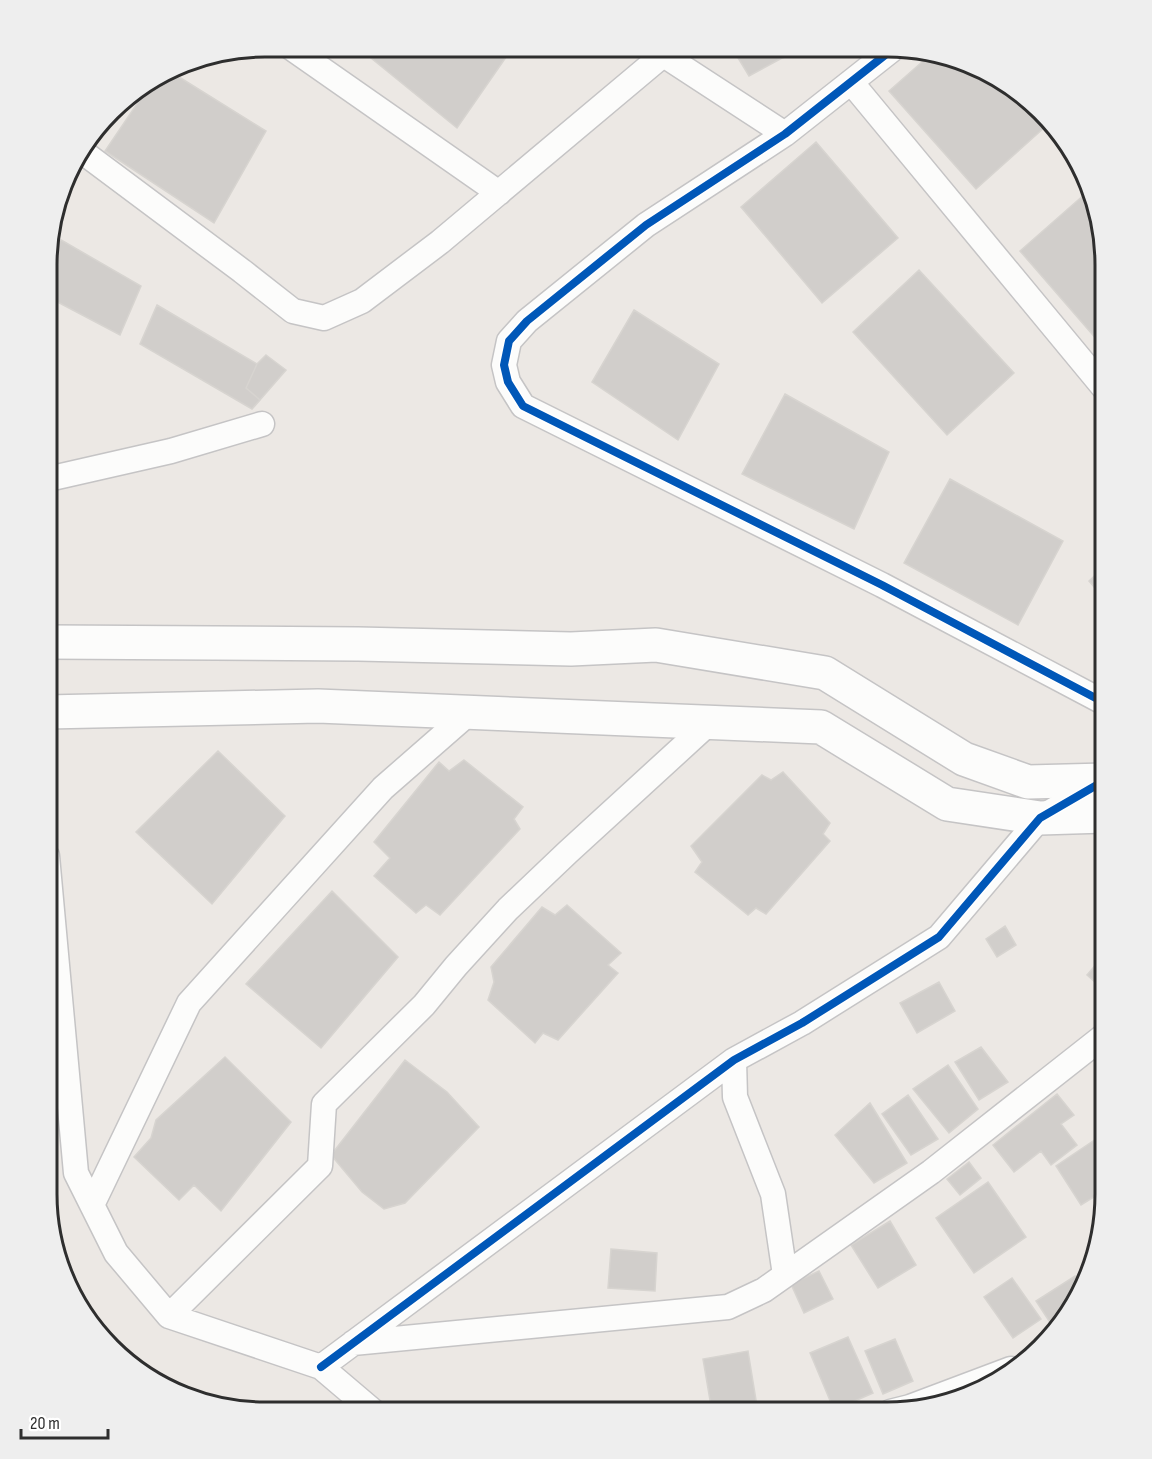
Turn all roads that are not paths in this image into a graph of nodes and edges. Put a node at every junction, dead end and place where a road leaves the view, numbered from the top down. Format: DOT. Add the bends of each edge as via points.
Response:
graph roads {
  1 [pos="306,57"];
  2 [pos="651,57"];
  3 [pos="667,57"];
  4 [pos="883,57"];
  5 [pos="851,82"];
  6 [pos="785,134"];
  7 [pos="88,156"];
  8 [pos="499,193"];
  9 [pos="1095,376"];
  10 [pos="262,424"];
  11 [pos="57,477"];
  12 [pos="57,642"];
  13 [pos="1095,698"];
  14 [pos="57,712"];
  15 [pos="470,712"];
  16 [pos="709,723"];
  17 [pos="1095,780"];
  18 [pos="1095,785"];
  19 [pos="1095,816"];
  20 [pos="1040,818"];
  21 [pos="57,965"];
  22 [pos="1095,1043"];
  23 [pos="734,1060"];
  24 [pos="92,1205"];
  25 [pos="785,1275"];
  26 [pos="169,1316"];
  27 [pos="353,1343"];
  28 [pos="321,1367"];
  29 [pos="362,1402"];
  1 -- 8 [label="street"];
  2 -- 8 [label="street"];
  3 -- 6 [label="street"];
  4 -- 5 [label="street"];
  5 -- 6 [label="street"];
  5 -- 9 [label="street"];
  6 -- 13 [label="street" via="646,225 527,321 509,341 504,364 508,382 523,406 882,585"];
  7 -- 8 [label="street" via="293,311 324,318 362,301"];
  10 -- 11 [label="street" via="171,451"];
  12 -- 17 [label="main road" via="571,649 656,645 825,673 964,759 1028,782"];
  14 -- 15 [label="main road" via="318,706"];
  15 -- 16 [label="main road"];
  15 -- 24 [label="street" via="382,788 189,1003"];
  16 -- 20 [label="main road" via="821,728 947,804"];
  16 -- 26 [label="street" via="508,909 424,1005 324,1104 320,1166"];
  18 -- 20 [label="street"];
  19 -- 20 [label="main road"];
  20 -- 23 [label="street" via="939,937 802,1023"];
  21 -- 24 [label="street" via="76,1173"];
  22 -- 25 [label="street" via="931,1172"];
  23 -- 25 [label="street" via="735,1097 773,1194"];
  23 -- 27 [label="street"];
  24 -- 26 [label="street" via="116,1253"];
  25 -- 27 [label="street" via="728,1307"];
  26 -- 28 [label="street"];
  27 -- 28 [label="street"];
  28 -- 29 [label="street"];
}
